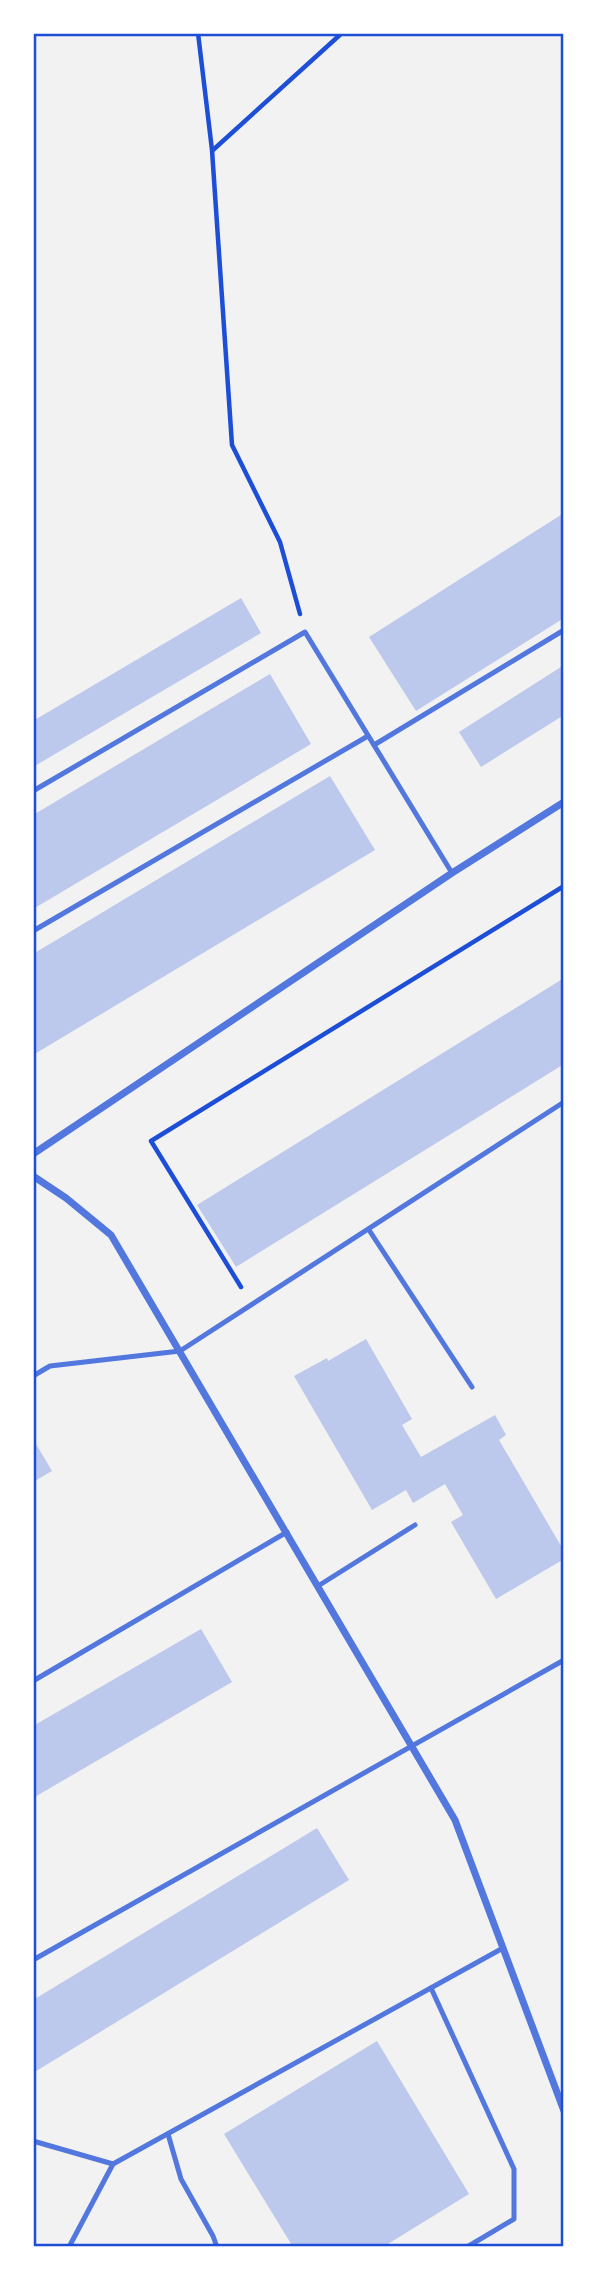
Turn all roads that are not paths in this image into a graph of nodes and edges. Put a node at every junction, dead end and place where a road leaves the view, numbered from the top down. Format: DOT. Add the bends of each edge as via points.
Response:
graph roads {
  1 [pos="564,630"];
  2 [pos="368,736"];
  3 [pos="374,745"];
  4 [pos="33,791"];
  5 [pos="564,802"];
  6 [pos="452,873"];
  7 [pos="33,931"];
  8 [pos="564,1102"];
  9 [pos="33,1154"];
  10 [pos="33,1176"];
  11 [pos="369,1230"];
  12 [pos="180,1351"];
  13 [pos="33,1376"];
  14 [pos="472,1387"];
  15 [pos="415,1525"];
  16 [pos="287,1532"];
  17 [pos="318,1586"];
  18 [pos="564,1660"];
  19 [pos="33,1681"];
  20 [pos="412,1746"];
  21 [pos="503,1948"];
  22 [pos="33,1960"];
  23 [pos="431,1988"];
  24 [pos="564,2111"];
  25 [pos="168,2134"];
  26 [pos="33,2141"];
  27 [pos="113,2164"];
  28 [pos="69,2247"];
  29 [pos="217,2247"];
  30 [pos="467,2247"];
  1 -- 3 [label="lane"];
  2 -- 3 [label="lane"];
  2 -- 4 [label="lane" via="305,632"];
  2 -- 7 [label="lane"];
  3 -- 6 [label="lane"];
  5 -- 6 [label="street"];
  6 -- 9 [label="street"];
  8 -- 11 [label="lane"];
  10 -- 12 [label="street" via="111,1235"];
  11 -- 12 [label="lane"];
  11 -- 14 [label="lane"];
  12 -- 13 [label="lane" via="50,1366"];
  12 -- 16 [label="street"];
  15 -- 17 [label="lane"];
  16 -- 17 [label="street"];
  16 -- 19 [label="lane"];
  17 -- 20 [label="street"];
  18 -- 20 [label="lane"];
  20 -- 21 [label="street" via="455,1820"];
  20 -- 22 [label="lane"];
  21 -- 23 [label="lane"];
  21 -- 24 [label="street"];
  23 -- 25 [label="lane"];
  23 -- 30 [label="lane" via="514,2169 514,2219"];
  25 -- 27 [label="lane"];
  25 -- 29 [label="lane" via="181,2179"];
  26 -- 27 [label="lane"];
  27 -- 28 [label="lane"];
}
